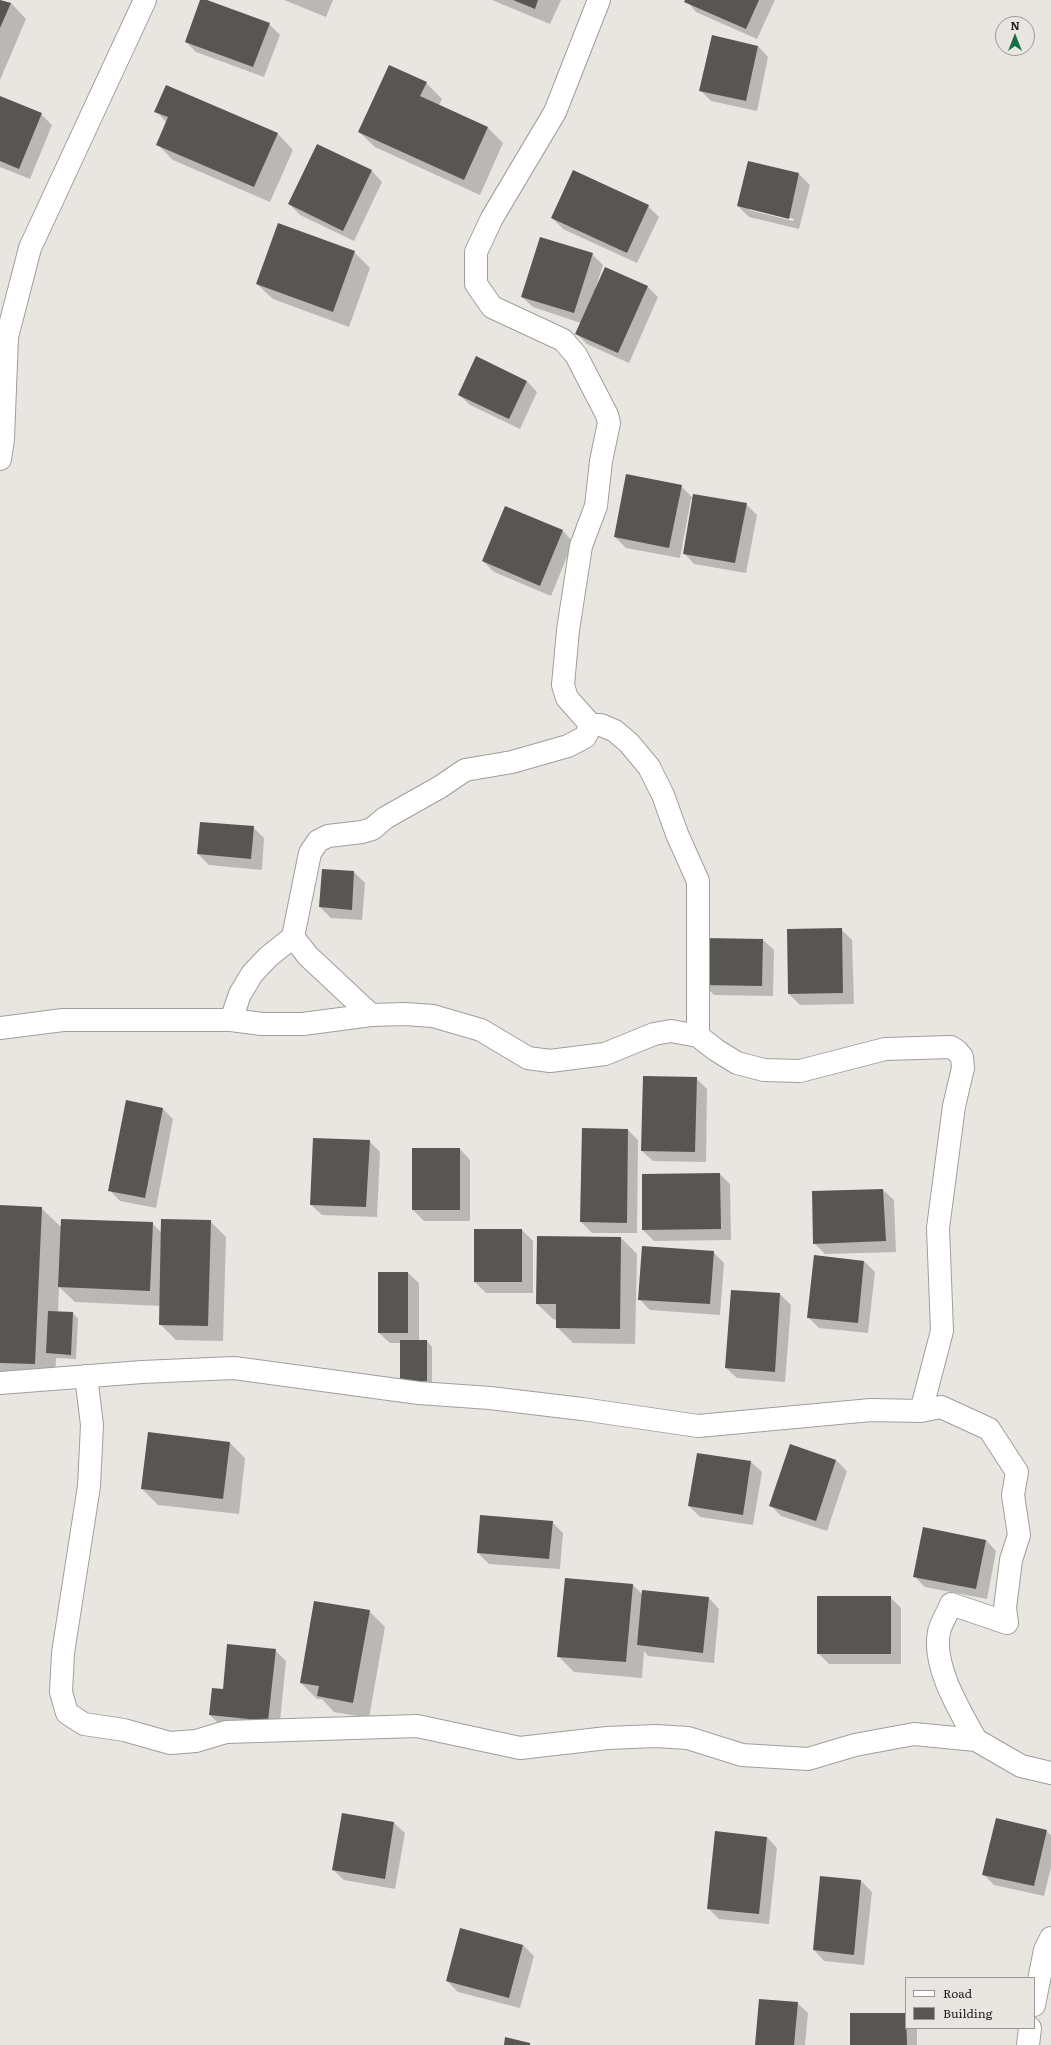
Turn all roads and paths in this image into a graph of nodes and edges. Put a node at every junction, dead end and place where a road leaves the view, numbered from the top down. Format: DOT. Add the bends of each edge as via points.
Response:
graph roads {
  1 [pos="145,0"];
  2 [pos="599,0"];
  3 [pos="0,459"];
  4 [pos="591,725"];
  5 [pos="293,937"];
  6 [pos="371,1015"];
  7 [pos="231,1020"];
  8 [pos="0,1028"];
  9 [pos="698,1036"];
  10 [pos="86,1376"];
  11 [pos="0,1383"];
  12 [pos="921,1411"];
  13 [pos="976,1740"];
  14 [pos="1051,1773"];
  15 [pos="1051,1938"];
  16 [pos="1035,2000"];
  17 [pos="1030,2029"];
  18 [pos="1028,2045"];
  1 -- 3 [label="street" via="30,248 7,337"];
  2 -- 4 [label="street" via="555,112 496,211 476,252 476,284 492,306 563,340 576,355 607,414 609,423 601,461 596,506 581,546 563,684 567,698"];
  4 -- 5 [label="street" via="585,737 568,746 512,762 465,770 372,828 362,832 328,836 318,841 310,853"];
  4 -- 9 [label="street" via="601,725 615,731 649,767 698,881"];
  5 -- 6 [label="street" via="308,956"];
  5 -- 7 [label="street" via="252,974 240,994"];
  6 -- 7 [label="street" via="303,1024 262,1024"];
  6 -- 9 [label="street" via="433,1016 481,1030 528,1058 550,1062 605,1054 654,1034 671,1031"];
  7 -- 8 [label="street" via="62,1020"];
  9 -- 12 [label="street" via="737,1063 764,1070 800,1071 885,1049 951,1047 962,1057 963,1068 954,1106 938,1228 942,1331"];
  10 -- 11 [label="street"];
  10 -- 12 [label="street" via="234,1368 419,1393 582,1409 698,1426 871,1410"];
  10 -- 13 [label="street" via="92,1425 89,1486 62,1653 61,1692 67,1713 84,1724 124,1730 170,1743 196,1741 226,1732 417,1726 520,1748 607,1738 656,1736 688,1738 742,1755 808,1759 914,1734"];
  12 -- 13 [label="street" via="940,1407 989,1429 1017,1472 1014,1494 1019,1535 1011,1560 1005,1608 1007,1623 951,1604 939,1630 937,1642 943,1670 957,1706"];
  13 -- 14 [label="street" via="1021,1766"];
  15 -- 16 [label="street" via="1045,1950"];
  17 -- 18 [label="street"];
}
